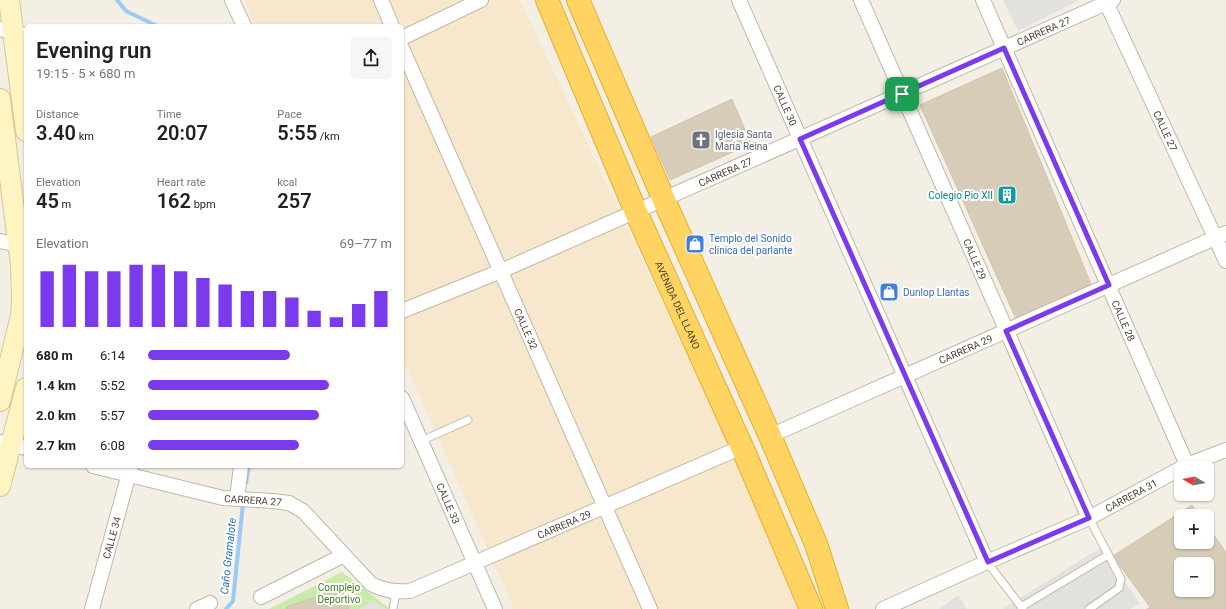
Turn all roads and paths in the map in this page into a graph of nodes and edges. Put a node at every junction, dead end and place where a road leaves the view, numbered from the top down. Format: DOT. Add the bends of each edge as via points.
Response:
graph roads {
  1 [pos="9,0"];
  2 [pos="232,0"];
  3 [pos="381,0"];
  4 [pos="481,0"];
  5 [pos="547,0"];
  6 [pos="578,0"];
  7 [pos="739,0"];
  8 [pos="861,0"];
  9 [pos="983,0"];
  10 [pos="1108,1"];
  11 [pos="243,24"];
  12 [pos="391,24"];
  13 [pos="13,32"];
  14 [pos="404,37"];
  15 [pos="1004,48"];
  16 [pos="404,53"];
  17 [pos="902,94"];
  18 [pos="0,99"];
  19 [pos="24,116"];
  20 [pos="800,139"];
  21 [pos="664,200"];
  22 [pos="636,212"];
  23 [pos="1221,235"];
  24 [pos="9,243"];
  25 [pos="1226,261"];
  26 [pos="501,271"];
  27 [pos="1109,285"];
  28 [pos="404,310"];
  29 [pos="1006,331"];
  30 [pos="905,376"];
  31 [pos="24,396"];
  32 [pos="0,402"];
  33 [pos="404,403"];
  34 [pos="468,420"];
  35 [pos="770,436"];
  36 [pos="421,441"];
  37 [pos="12,445"];
  38 [pos="742,447"];
  39 [pos="1226,452"];
  40 [pos="1185,461"];
  41 [pos="1199,461"];
  42 [pos="108,468"];
  43 [pos="241,468"];
  44 [pos="130,471"];
  45 [pos="1174,472"];
  46 [pos="0,486"];
  47 [pos="237,498"];
  48 [pos="605,506"];
  49 [pos="1089,518"];
  50 [pos="816,544"];
  51 [pos="344,555"];
  52 [pos="1108,555"];
  53 [pos="988,562"];
  54 [pos="475,563"];
  55 [pos="390,591"];
  56 [pos="261,597"];
  57 [pos="210,603"];
  58 [pos="1022,608"];
  59 [pos="92,609"];
  60 [pos="197,609"];
  61 [pos="393,609"];
  62 [pos="495,609"];
  63 [pos="650,609"];
  64 [pos="811,609"];
  65 [pos="837,609"];
  66 [pos="853,609"];
  67 [pos="883,609"];
  68 [pos="1089,609"];
  1 -- 13 [label="main road"];
  2 -- 11 [label="street"];
  3 -- 12 [label="street"];
  4 -- 14 [label="street"];
  5 -- 22 [label="highway, AVENIDA DEL LLANO"];
  6 -- 21 [label="highway"];
  7 -- 20 [label="street, CALLE 30"];
  8 -- 17 [label="street, CALLE 29"];
  9 -- 15 [label="street, CALLE 28"];
  10 -- 15 [label="street, CARRERA 27"];
  10 -- 23 [label="street, CALLE 27"];
  13 -- 19 [label="main road"];
  15 -- 17 [label="street, CARRERA 27"];
  15 -- 27 [label="street, CALLE 28"];
  16 -- 26 [label="street, CALLE 32"];
  17 -- 20 [label="street, CARRERA 27"];
  17 -- 29 [label="street, CALLE 29"];
  18 -- 24 [label="main road"];
  20 -- 21 [label="street, CARRERA 27"];
  20 -- 30 [label="street, CALLE 30"];
  21 -- 22 [label="street, CARRERA 27"];
  21 -- 35 [label="highway"];
  22 -- 26 [label="street, CARRERA 27"];
  22 -- 38 [label="highway, AVENIDA DEL LLANO"];
  23 -- 25 [label="street, CALLE 27"];
  23 -- 27 [label="street, CARRERA 29"];
  24 -- 32 [label="main road" via="21,265 22,301 21,316"];
  26 -- 28 [label="street, CARRERA 27"];
  26 -- 48 [label="street, CALLE 32"];
  27 -- 29 [label="street, CARRERA 29"];
  27 -- 40 [label="street, CALLE 28"];
  29 -- 30 [label="street, CARRERA 29"];
  29 -- 49 [label="street, CALLE 29"];
  30 -- 35 [label="street, CARRERA 29"];
  30 -- 53 [label="street, CALLE 30"];
  31 -- 37 [label="main road"];
  33 -- 36 [label="street, CALLE 33"];
  34 -- 36 [label="lane"];
  35 -- 50 [label="highway"];
  36 -- 54 [label="street, CALLE 33"];
  37 -- 46 [label="main road"];
  38 -- 48 [label="street, CARRERA 29"];
  38 -- 64 [label="highway, AVENIDA DEL LLANO"];
  39 -- 41 [label="street, CARRERA 31"];
  42 -- 44 [label="street, CARRERA 27"];
  43 -- 47 [label="street"];
  44 -- 47 [label="street, CARRERA 27" via="207,494"];
  44 -- 59 [label="street, CALLE 34"];
  45 -- 49 [label="street, CARRERA 31"];
  47 -- 51 [label="street, CARRERA 27" via="289,503 302,511"];
  48 -- 54 [label="street, CARRERA 29"];
  48 -- 63 [label="street, CALLE 32"];
  49 -- 52 [label="lane"];
  49 -- 53 [label="street, CARRERA 31"];
  50 -- 65 [label="highway"];
  50 -- 66 [label="highway"];
  51 -- 55 [label="street, CARRERA 27" via="371,584"];
  51 -- 56 [label="street"];
  52 -- 58 [label="lane"];
  52 -- 68 [label="lane" via="1121,579 1119,588"];
  53 -- 58 [label="lane"];
  53 -- 67 [label="street, CARRERA 31"];
  54 -- 55 [label="street, CARRERA 29" via="410,590"];
  54 -- 62 [label="street, CALLE 33"];
  55 -- 61 [label="lane"];
  57 -- 60 [label="street"];
}
